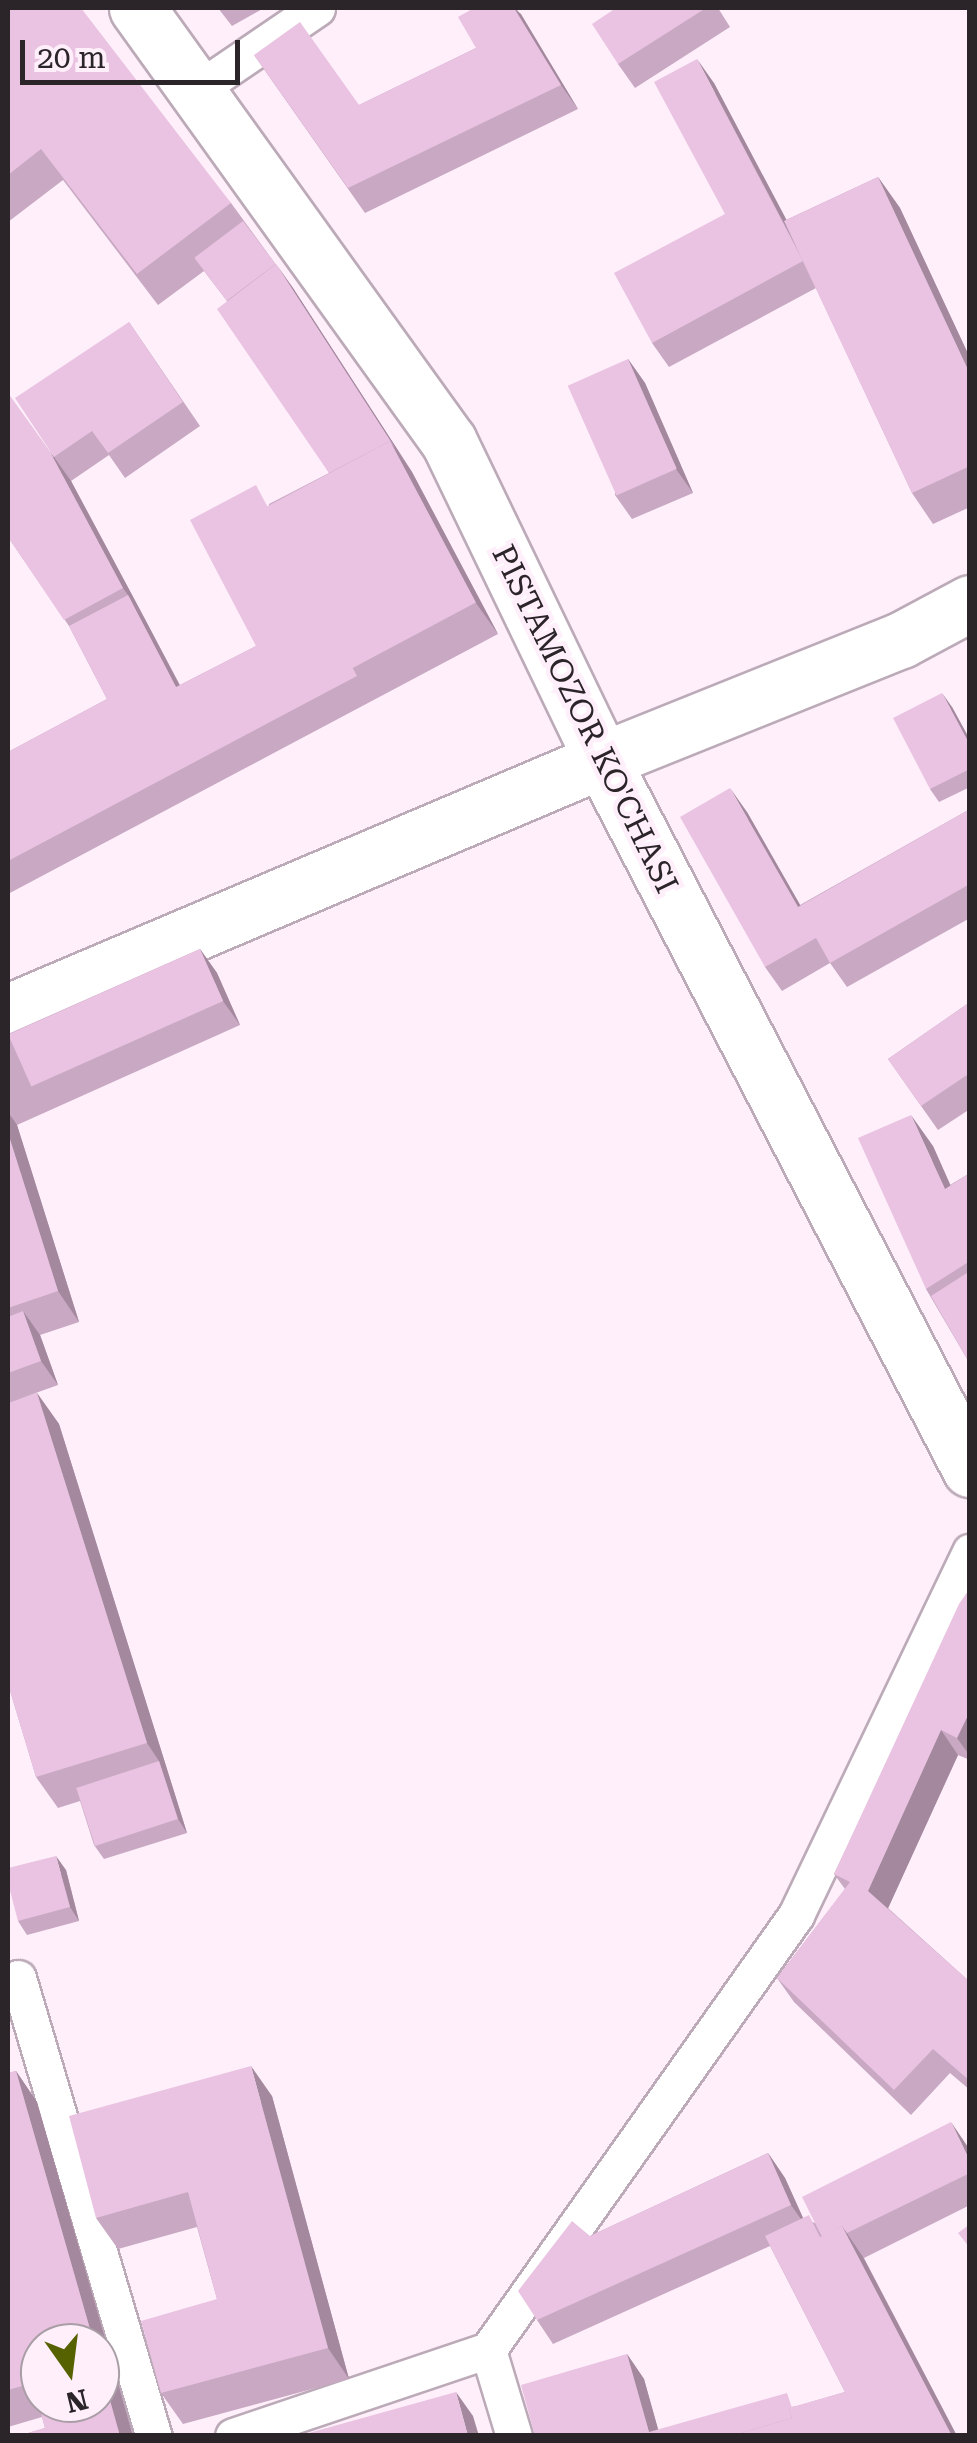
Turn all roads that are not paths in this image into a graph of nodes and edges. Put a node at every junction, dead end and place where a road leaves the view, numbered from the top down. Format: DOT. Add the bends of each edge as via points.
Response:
graph roads {
  1 [pos="137,8"];
  2 [pos="317,8"];
  3 [pos="198,88"];
  4 [pos="970,604"];
  5 [pos="602,760"];
  6 [pos="8,1012"];
  7 [pos="970,1468"];
  8 [pos="970,1552"];
  9 [pos="18,1978"];
  10 [pos="488,2350"];
  11 [pos="154,2436"];
  12 [pos="233,2436"];
  13 [pos="514,2436"];
  1 -- 3 [label="street, PISTAMOZOR KO'CHASI"];
  2 -- 3 [label="lane"];
  3 -- 5 [label="street, PISTAMOZOR KO'CHASI" via="450,442"];
  4 -- 5 [label="street" via="901,640"];
  5 -- 6 [label="street"];
  5 -- 7 [label="street, PISTAMOZOR KO'CHASI"];
  8 -- 10 [label="lane" via="796,1916"];
  9 -- 11 [label="lane"];
  10 -- 12 [label="lane"];
  10 -- 13 [label="lane"];
}
